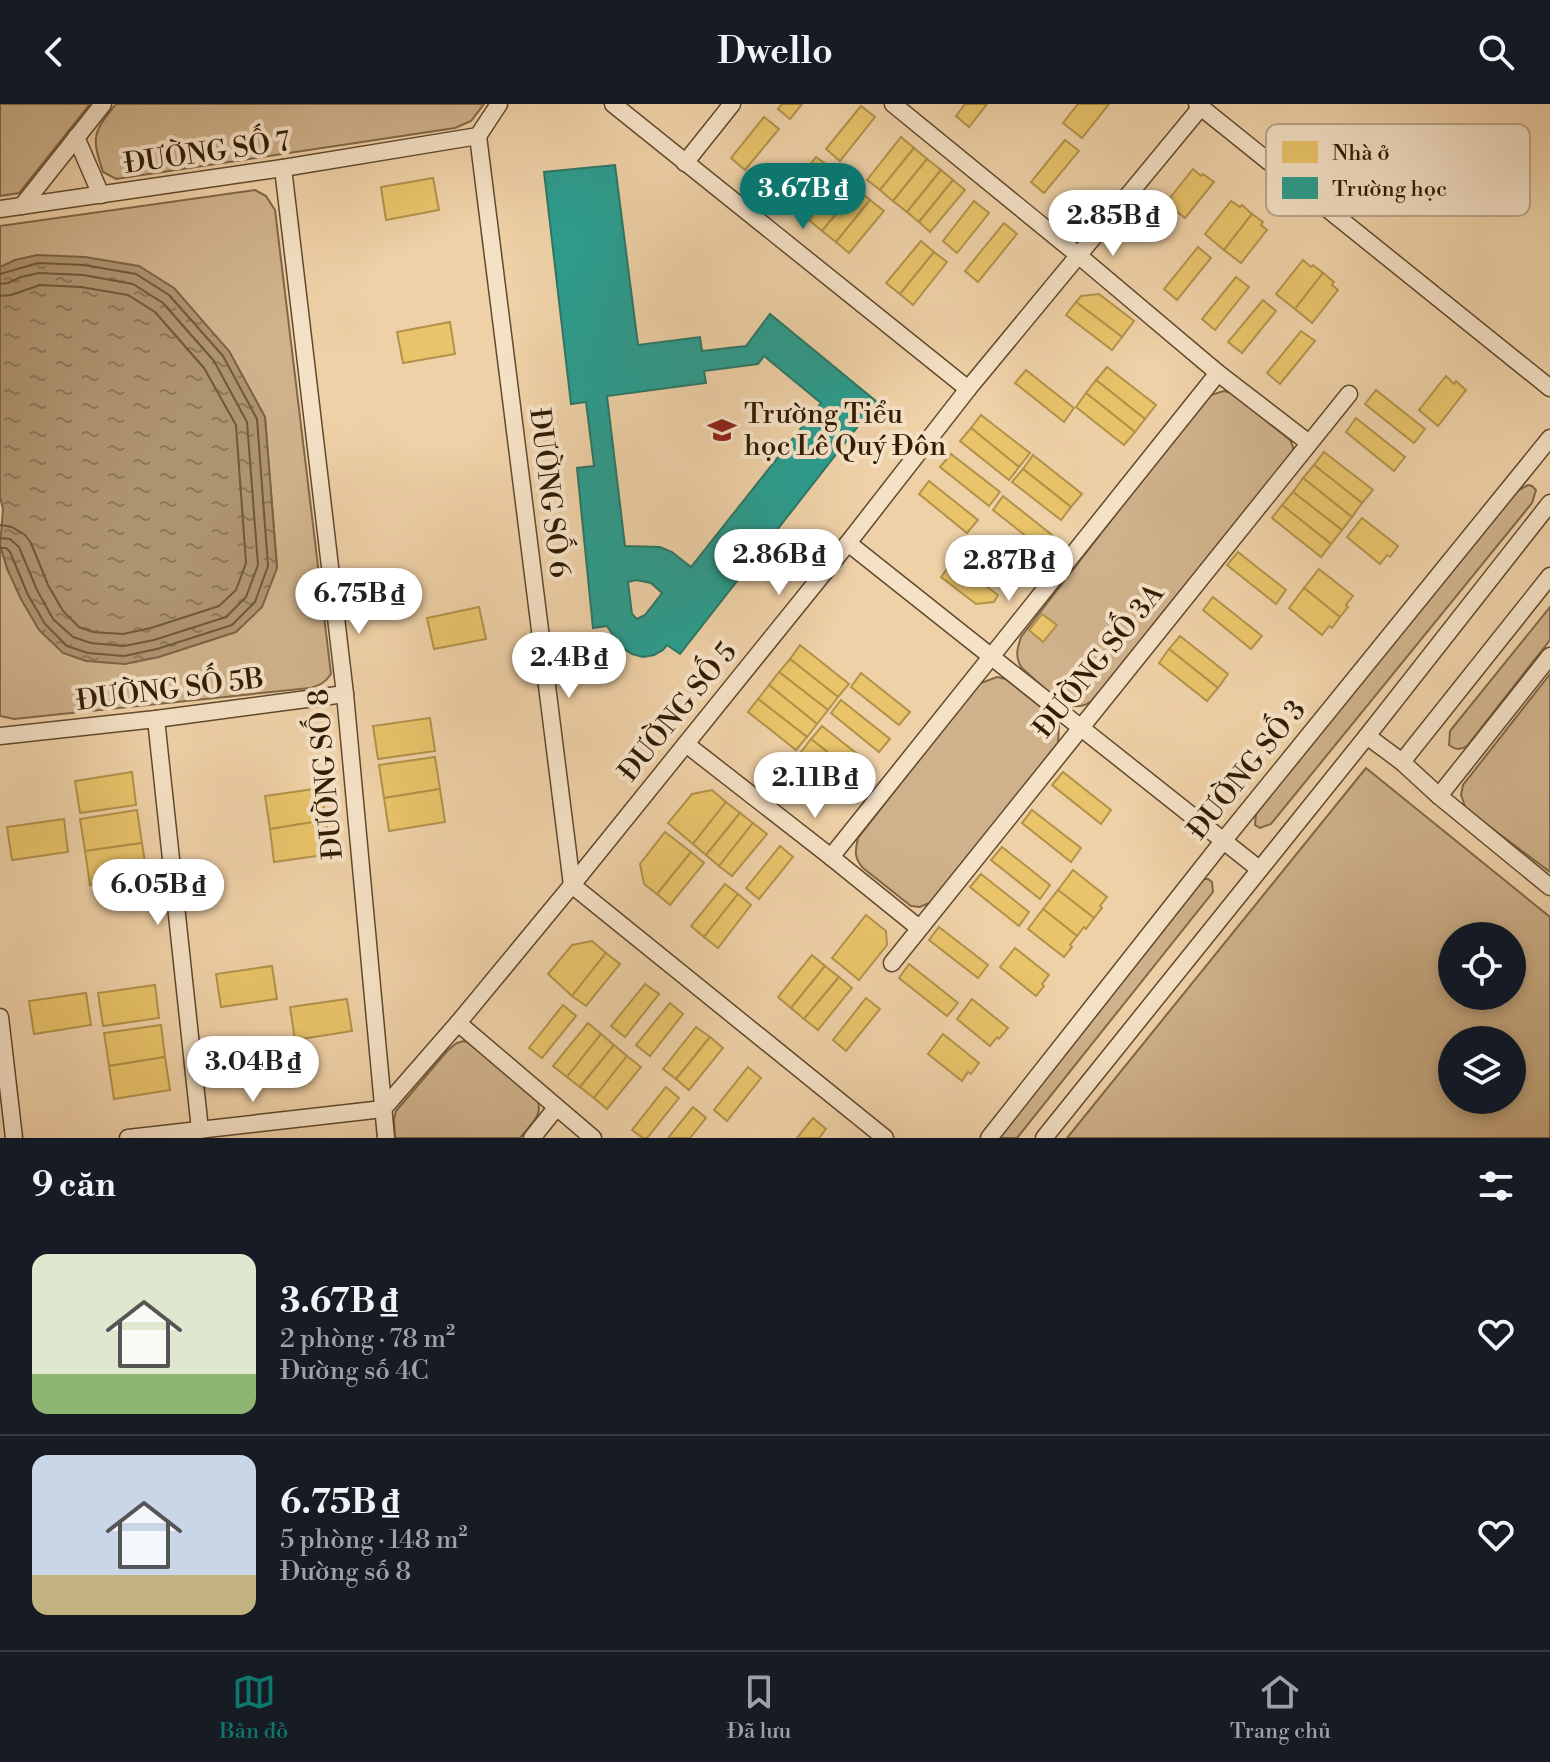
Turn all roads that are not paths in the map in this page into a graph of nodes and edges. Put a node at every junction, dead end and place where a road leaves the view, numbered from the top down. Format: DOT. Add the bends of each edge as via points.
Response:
graph roads {
  1 [pos="103,104"];
  2 [pos="499,104"];
  3 [pos="613,104"];
  4 [pos="732,104"];
  5 [pos="893,104"];
  6 [pos="1199,106"];
  7 [pos="478,136"];
  8 [pos="76,137"];
  9 [pos="1266,160"];
  10 [pos="685,163"];
  11 [pos="283,168"];
  12 [pos="101,195"];
  13 [pos="22,206"];
  14 [pos="0,209"];
  15 [pos="1336,216"];
  16 [pos="1078,255"];
  17 [pos="1218,373"];
  18 [pos="1550,388"];
  19 [pos="968,389"];
  20 [pos="1349,394"];
  21 [pos="1550,438"];
  22 [pos="1309,443"];
  23 [pos="1550,503"];
  24 [pos="848,543"];
  25 [pos="1550,576"];
  26 [pos="1550,656"];
  27 [pos="991,657"];
  28 [pos="345,694"];
  29 [pos="156,719"];
  30 [pos="1079,728"];
  31 [pos="0,736"];
  32 [pos="1367,736"];
  33 [pos="686,744"];
  34 [pos="1402,762"];
  35 [pos="1439,796"];
  36 [pos="1224,840"];
  37 [pos="831,857"];
  38 [pos="1259,869"];
  39 [pos="572,885"];
  40 [pos="1550,887"];
  41 [pos="919,928"];
  42 [pos="892,963"];
  43 [pos="0,1017"];
  44 [pos="458,1023"];
  45 [pos="556,1108"];
  46 [pos="383,1109"];
  47 [pos="200,1130"];
  48 [pos="14,1138"];
  49 [pos="128,1138"];
  50 [pos="386,1138"];
  51 [pos="532,1138"];
  52 [pos="593,1138"];
  53 [pos="885,1138"];
  54 [pos="989,1138"];
  55 [pos="1044,1138"];
  1 -- 8 [label="street"];
  2 -- 7 [label="street"];
  3 -- 10 [label="street"];
  4 -- 10 [label="street"];
  5 -- 16 [label="street"];
  6 -- 9 [label="street"];
  6 -- 16 [label="street, ĐƯỜNG SỐ 5"];
  7 -- 11 [label="street, ĐƯỜNG SỐ 7"];
  7 -- 39 [label="street, ĐƯỜNG SỐ 6"];
  8 -- 12 [label="street"];
  8 -- 13 [label="street"];
  10 -- 19 [label="street"];
  11 -- 12 [label="street, ĐƯỜNG SỐ 7"];
  11 -- 28 [label="street, ĐƯỜNG SỐ 8"];
  12 -- 13 [label="street, ĐƯỜNG SỐ 7"];
  13 -- 14 [label="street, ĐƯỜNG SỐ 7"];
  15 -- 18 [label="street"];
  16 -- 17 [label="street"];
  16 -- 19 [label="street, ĐƯỜNG SỐ 5"];
  17 -- 22 [label="street"];
  17 -- 27 [label="street"];
  19 -- 24 [label="street, ĐƯỜNG SỐ 5"];
  20 -- 22 [label="street, ĐƯỜNG SỐ 3A"];
  21 -- 36 [label="street, ĐƯỜNG SỐ 3"];
  22 -- 30 [label="street, ĐƯỜNG SỐ 3A"];
  23 -- 32 [label="street"];
  24 -- 27 [label="street"];
  24 -- 33 [label="street, ĐƯỜNG SỐ 5"];
  25 -- 34 [label="street"];
  26 -- 35 [label="street"];
  27 -- 30 [label="street"];
  27 -- 37 [label="street"];
  28 -- 29 [label="street, ĐƯỜNG SỐ 5B"];
  28 -- 46 [label="street, ĐƯỜNG SỐ 8"];
  29 -- 31 [label="street, ĐƯỜNG SỐ 5B"];
  29 -- 47 [label="street"];
  30 -- 36 [label="street"];
  30 -- 41 [label="street, ĐƯỜNG SỐ 3A"];
  32 -- 34 [label="street"];
  32 -- 38 [label="street"];
  33 -- 37 [label="street"];
  33 -- 39 [label="street, ĐƯỜNG SỐ 5"];
  34 -- 35 [label="street"];
  35 -- 40 [label="street"];
  36 -- 38 [label="street"];
  36 -- 54 [label="street, ĐƯỜNG SỐ 3"];
  37 -- 41 [label="street"];
  38 -- 55 [label="street"];
  39 -- 44 [label="street, ĐƯỜNG SỐ 5"];
  39 -- 53 [label="street"];
  41 -- 42 [label="street, ĐƯỜNG SỐ 3A"];
  43 -- 48 [label="street"];
  44 -- 45 [label="street"];
  44 -- 46 [label="street, ĐƯỜNG SỐ 5"];
  45 -- 51 [label="street"];
  45 -- 52 [label="street"];
  46 -- 47 [label="street"];
  46 -- 50 [label="street, ĐƯỜNG SỐ 8"];
  47 -- 49 [label="street"];
}
